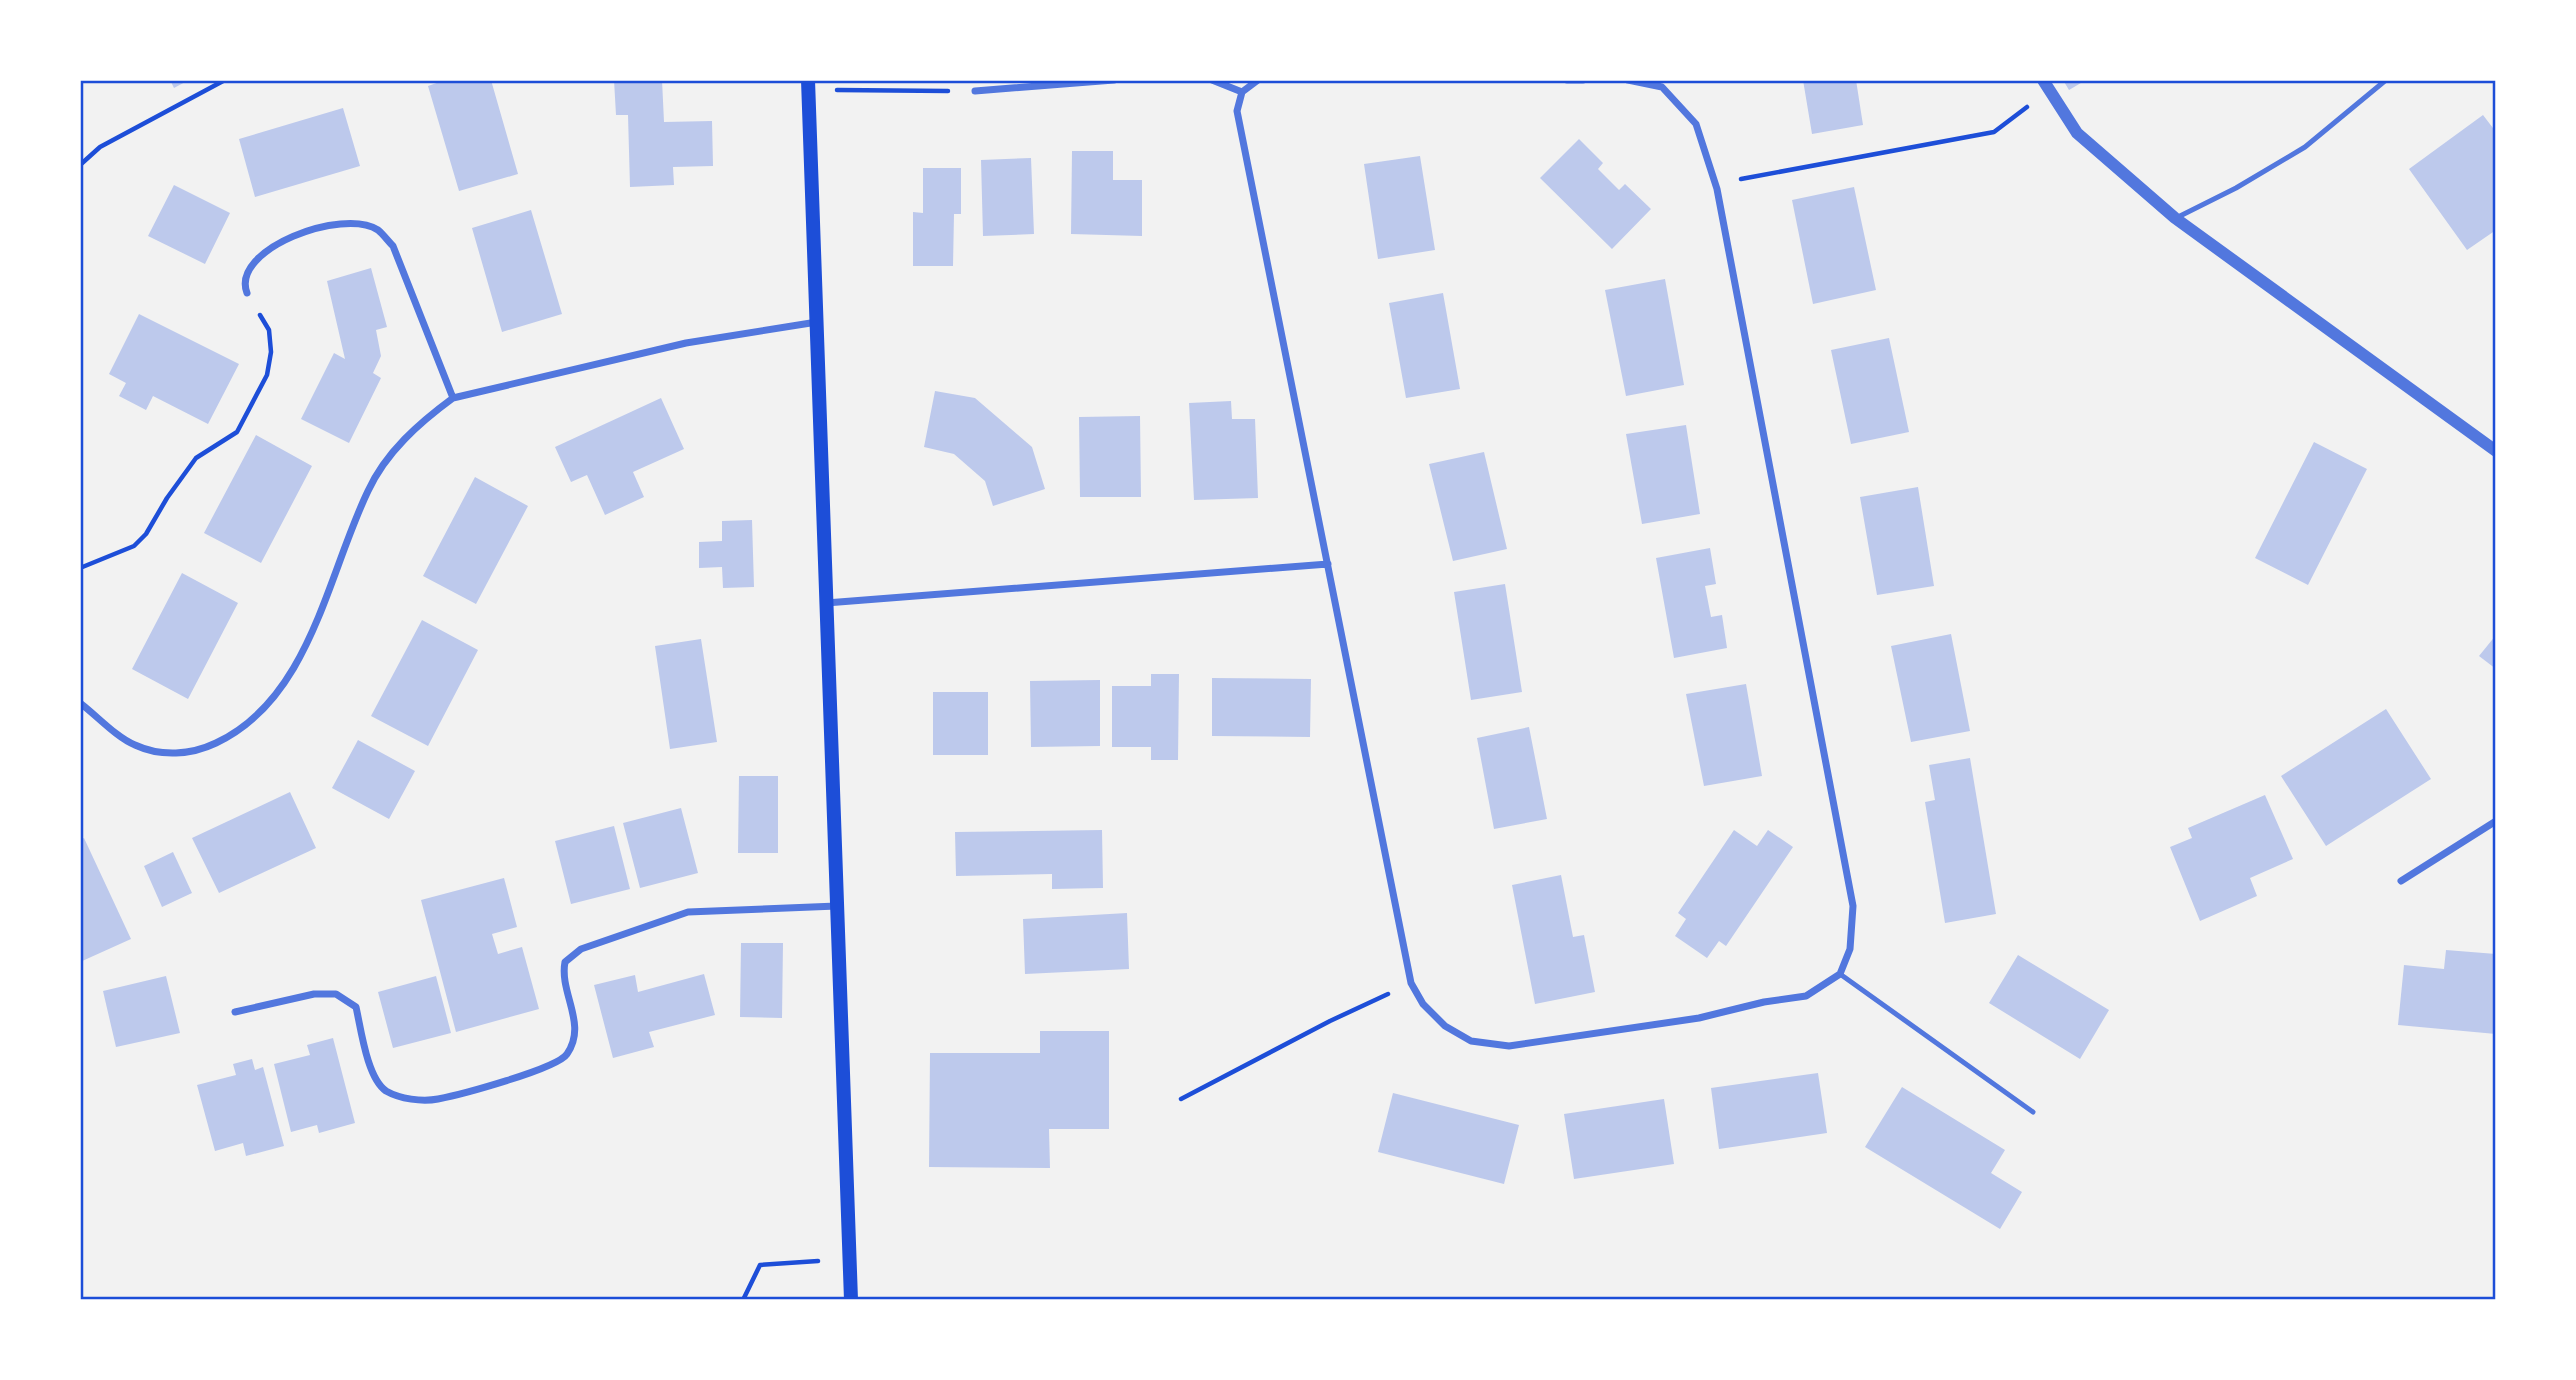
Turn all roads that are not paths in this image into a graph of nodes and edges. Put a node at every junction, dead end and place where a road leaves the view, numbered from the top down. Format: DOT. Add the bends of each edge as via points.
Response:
graph roads {
  1 [pos="1114,80"];
  2 [pos="1212,80"];
  3 [pos="1258,80"];
  4 [pos="1567,80"];
  5 [pos="1583,80"];
  6 [pos="1628,80"];
  7 [pos="2386,80"];
  8 [pos="808,85"];
  9 [pos="2046,85"];
  10 [pos="975,90"];
  11 [pos="1242,92"];
  12 [pos="2175,218"];
  13 [pos="247,293"];
  14 [pos="817,322"];
  15 [pos="453,398"];
  16 [pos="2496,451"];
  17 [pos="1328,564"];
  18 [pos="826,603"];
  19 [pos="80,703"];
  20 [pos="2496,821"];
  21 [pos="2401,881"];
  22 [pos="838,906"];
  23 [pos="1840,974"];
  24 [pos="235,1012"];
  25 [pos="2033,1112"];
  26 [pos="850,1300"];
  1 -- 10 [label="street"];
  2 -- 11 [label="street"];
  3 -- 11 [label="street"];
  4 -- 5 [label="street"];
  6 -- 23 [label="street" via="1662,87 1696,124 1717,188 1853,906 1850,949"];
  7 -- 12 [label="lane" via="2305,147"];
  8 -- 14 [label="main road"];
  9 -- 12 [label="street" via="2077,133"];
  11 -- 17 [label="street" via="1237,111"];
  12 -- 16 [label="street"];
  13 -- 15 [label="street" via="244,275 251,265 304,230 359,224 377,230 393,246"];
  14 -- 15 [label="street" via="686,343"];
  14 -- 18 [label="main road"];
  15 -- 19 [label="street" via="421,421 393,451 368,489 303,652 279,691 235,734 201,750 165,754 133,745"];
  17 -- 18 [label="street"];
  17 -- 23 [label="street" via="1411,983 1423,1004 1445,1026 1471,1041 1508,1046 1699,1018 1806,996"];
  18 -- 22 [label="main road"];
  20 -- 21 [label="street"];
  22 -- 24 [label="street" via="688,912 581,949 565,961 562,976 575,1019 574,1040 566,1056 548,1068 436,1100 408,1099 385,1090 372,1074 356,1007 336,994 314,994"];
  22 -- 26 [label="main road"];
  23 -- 25 [label="lane"];
}
